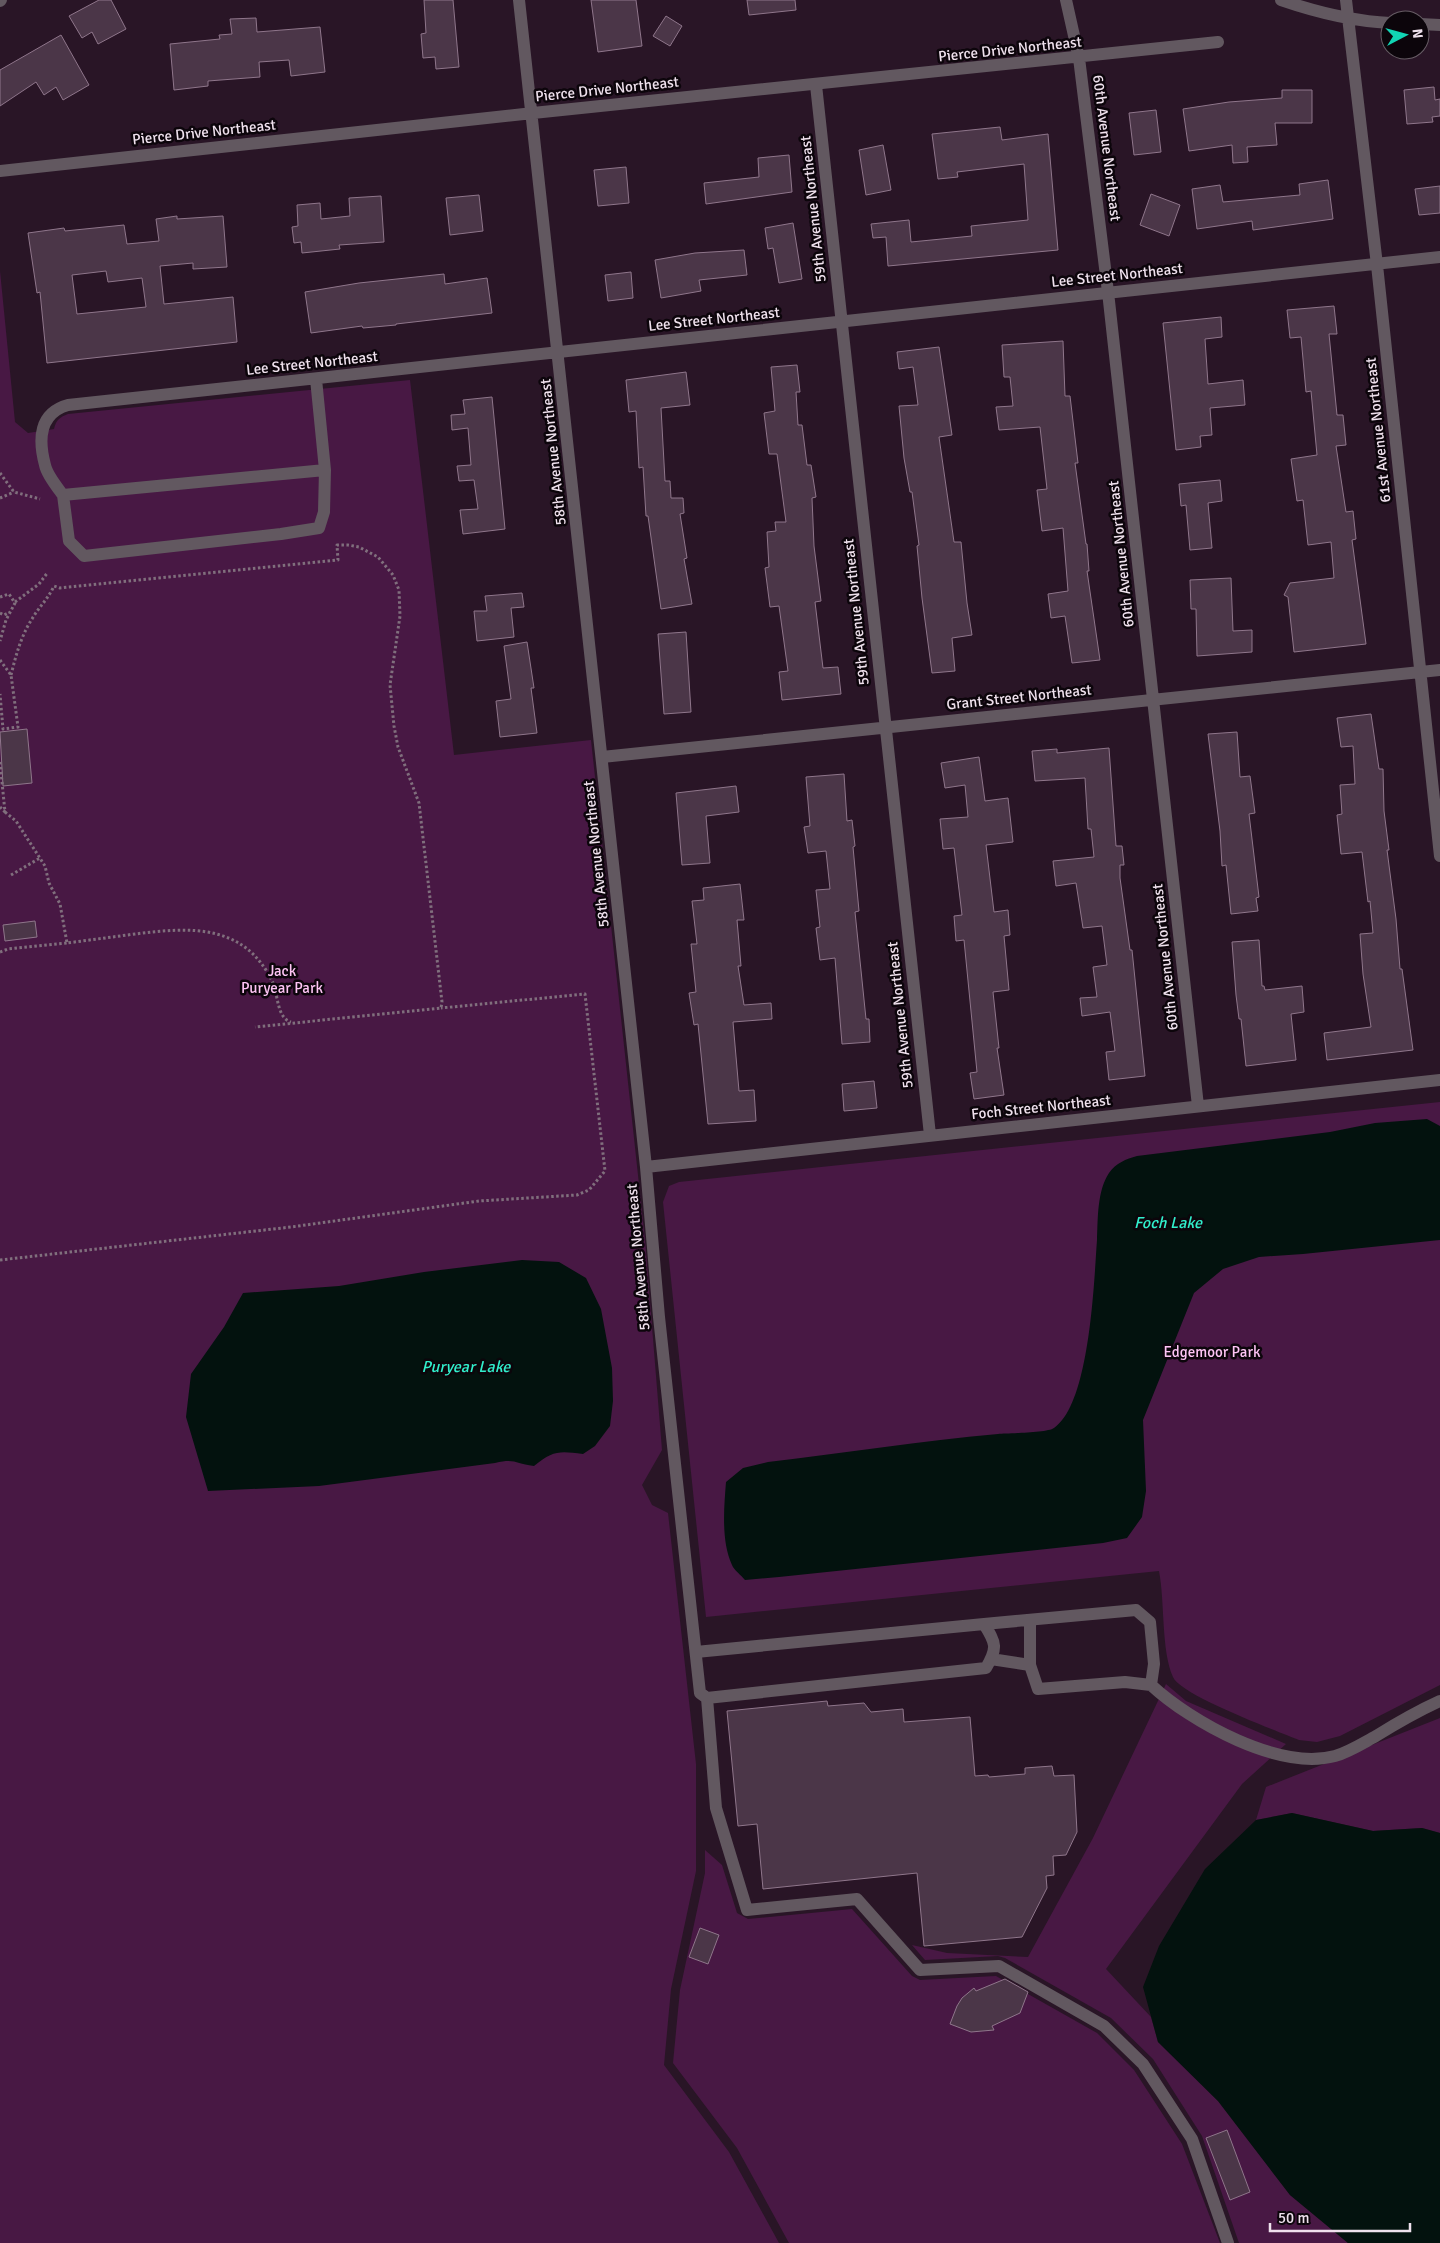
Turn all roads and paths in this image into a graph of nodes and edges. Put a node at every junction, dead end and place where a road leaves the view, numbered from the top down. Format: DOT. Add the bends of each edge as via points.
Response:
graph roads {
  1 [pos="519,0"];
  2 [pos="1066,0"];
  3 [pos="1281,0"];
  4 [pos="1346,0"];
  5 [pos="1346,18"];
  6 [pos="1380,22"];
  7 [pos="1218,42"];
  8 [pos="1079,58"];
  9 [pos="816,85"];
  10 [pos="533,112"];
  11 [pos="0,171"];
  12 [pos="1440,257"];
  13 [pos="1377,265"];
  14 [pos="1108,292"];
  15 [pos="842,321"];
  16 [pos="558,353"];
  17 [pos="316,379"];
  18 [pos="325,470"];
  19 [pos="0,473"];
  20 [pos="14,492"];
  21 [pos="63,495"];
  22 [pos="0,498"];
  23 [pos="40,499"];
  24 [pos="48,572"];
  25 [pos="0,597"];
  26 [pos="15,603"];
  27 [pos="12,611"];
  28 [pos="0,613"];
  29 [pos="0,640"];
  30 [pos="0,660"];
  31 [pos="0,669"];
  32 [pos="1440,670"];
  33 [pos="1420,672"];
  34 [pos="11,675"];
  35 [pos="0,694"];
  36 [pos="1153,699"];
  37 [pos="1,715"];
  38 [pos="885,728"];
  39 [pos="2,730"];
  40 [pos="602,757"];
  41 [pos="0,762"];
  42 [pos="0,768"];
  43 [pos="0,807"];
  44 [pos="5,812"];
  45 [pos="1440,856"];
  46 [pos="40,858"];
  47 [pos="11,876"];
  48 [pos="67,943"];
  49 [pos="0,952"];
  50 [pos="441,1008"];
  51 [pos="294,1022"];
  52 [pos="255,1027"];
  53 [pos="1440,1080"];
  54 [pos="1198,1106"];
  55 [pos="930,1135"];
  56 [pos="646,1167"];
  57 [pos="0,1260"];
  58 [pos="1030,1620"];
  59 [pos="984,1624"];
  60 [pos="696,1652"];
  61 [pos="991,1659"];
  62 [pos="1030,1665"];
  63 [pos="1151,1685"];
  64 [pos="709,1697"];
  65 [pos="1440,1701"];
  66 [pos="1228,2243"];
  1 -- 10 [label="street, 58th Avenue Northeast"];
  2 -- 8 [label="street, 60th Avenue Northeast"];
  3 -- 5 [label="street"];
  4 -- 5 [label="street, 61st Avenue Northeast"];
  5 -- 6 [label="street"];
  5 -- 13 [label="street, 61st Avenue Northeast"];
  7 -- 8 [label="street, Pierce Drive Northeast"];
  8 -- 9 [label="street, Pierce Drive Northeast"];
  8 -- 14 [label="street, 60th Avenue Northeast"];
  9 -- 10 [label="street, Pierce Drive Northeast"];
  9 -- 15 [label="street, 59th Avenue Northeast"];
  10 -- 11 [label="street, Pierce Drive Northeast"];
  10 -- 16 [label="street, 58th Avenue Northeast"];
  12 -- 13 [label="street, Lee Street Northeast"];
  13 -- 14 [label="street, Lee Street Northeast"];
  13 -- 33 [label="street, 61st Avenue Northeast"];
  14 -- 15 [label="street, Lee Street Northeast"];
  14 -- 36 [label="street, 60th Avenue Northeast"];
  15 -- 16 [label="street, Lee Street Northeast"];
  15 -- 38 [label="street, 59th Avenue Northeast"];
  16 -- 17 [label="street, Lee Street Northeast"];
  16 -- 40 [label="street, 58th Avenue Northeast"];
  17 -- 18 [label="street"];
  17 -- 21 [label="street, Lee Street Northeast" via="55,409 45,420 42,434 45,467"];
  18 -- 21 [label="street"];
  18 -- 21 [label="street" via="324,512 319,528 84,556 69,542"];
  19 -- 20 [label="path"];
  20 -- 22 [label="path"];
  20 -- 23 [label="path"];
  24 -- 26 [label="path" via="39,584"];
  25 -- 26 [label="path" via="8,594"];
  26 -- 27 [label="path"];
  27 -- 28 [label="path" via="4,615"];
  27 -- 29 [label="path"];
  30 -- 31 [label="path"];
  30 -- 34 [label="path"];
  32 -- 33 [label="street, Grant Street Northeast"];
  33 -- 36 [label="street, Grant Street Northeast"];
  33 -- 45 [label="street, 61st Avenue Northeast"];
  34 -- 39 [label="path" via="18,727"];
  34 -- 50 [label="path" via="26,628 50,597 54,586 60,588 338,560 337,545 359,547 378,557 393,575 400,603 390,685 396,739 419,803"];
  35 -- 37 [label="path"];
  36 -- 38 [label="street, Grant Street Northeast"];
  36 -- 54 [label="street, 60th Avenue Northeast"];
  37 -- 39 [label="path"];
  38 -- 40 [label="street, Grant Street Northeast"];
  38 -- 55 [label="street, 59th Avenue Northeast"];
  40 -- 56 [label="street, 58th Avenue Northeast"];
  41 -- 42 [label="path"];
  42 -- 44 [label="path"];
  43 -- 44 [label="path"];
  44 -- 46 [label="path" via="16,821"];
  46 -- 47 [label="path"];
  46 -- 48 [label="path" via="60,904"];
  48 -- 49 [label="path" via="8,948"];
  48 -- 51 [label="path" via="183,929 208,930 244,947 261,964 274,985 281,1015"];
  50 -- 51 [label="path"];
  50 -- 57 [label="path" via="585,994 605,1171 589,1190 577,1195 479,1200 282,1228"];
  51 -- 52 [label="path"];
  53 -- 54 [label="street, Foch Street Northeast"];
  54 -- 55 [label="street, Foch Street Northeast"];
  55 -- 56 [label="street, Foch Street Northeast"];
  56 -- 60 [label="street, 58th Avenue Northeast"];
  58 -- 59 [label="street"];
  58 -- 62 [label="street"];
  58 -- 63 [label="street" via="1136,1610 1150,1622 1154,1664"];
  59 -- 60 [label="street"];
  59 -- 61 [label="street" via="993,1638 995,1654"];
  60 -- 64 [label="street, 58th Avenue Northeast" via="700,1693"];
  61 -- 62 [label="street"];
  61 -- 64 [label="street" via="986,1668"];
  62 -- 63 [label="street" via="1038,1689 1125,1682"];
  63 -- 65 [label="street" via="1170,1703 1230,1738 1288,1756 1314,1758 1335,1756"];
  64 -- 66 [label="street" via="716,1808 747,1910 857,1899 920,1970 999,1966 1104,2026 1143,2064 1192,2139"];
}
